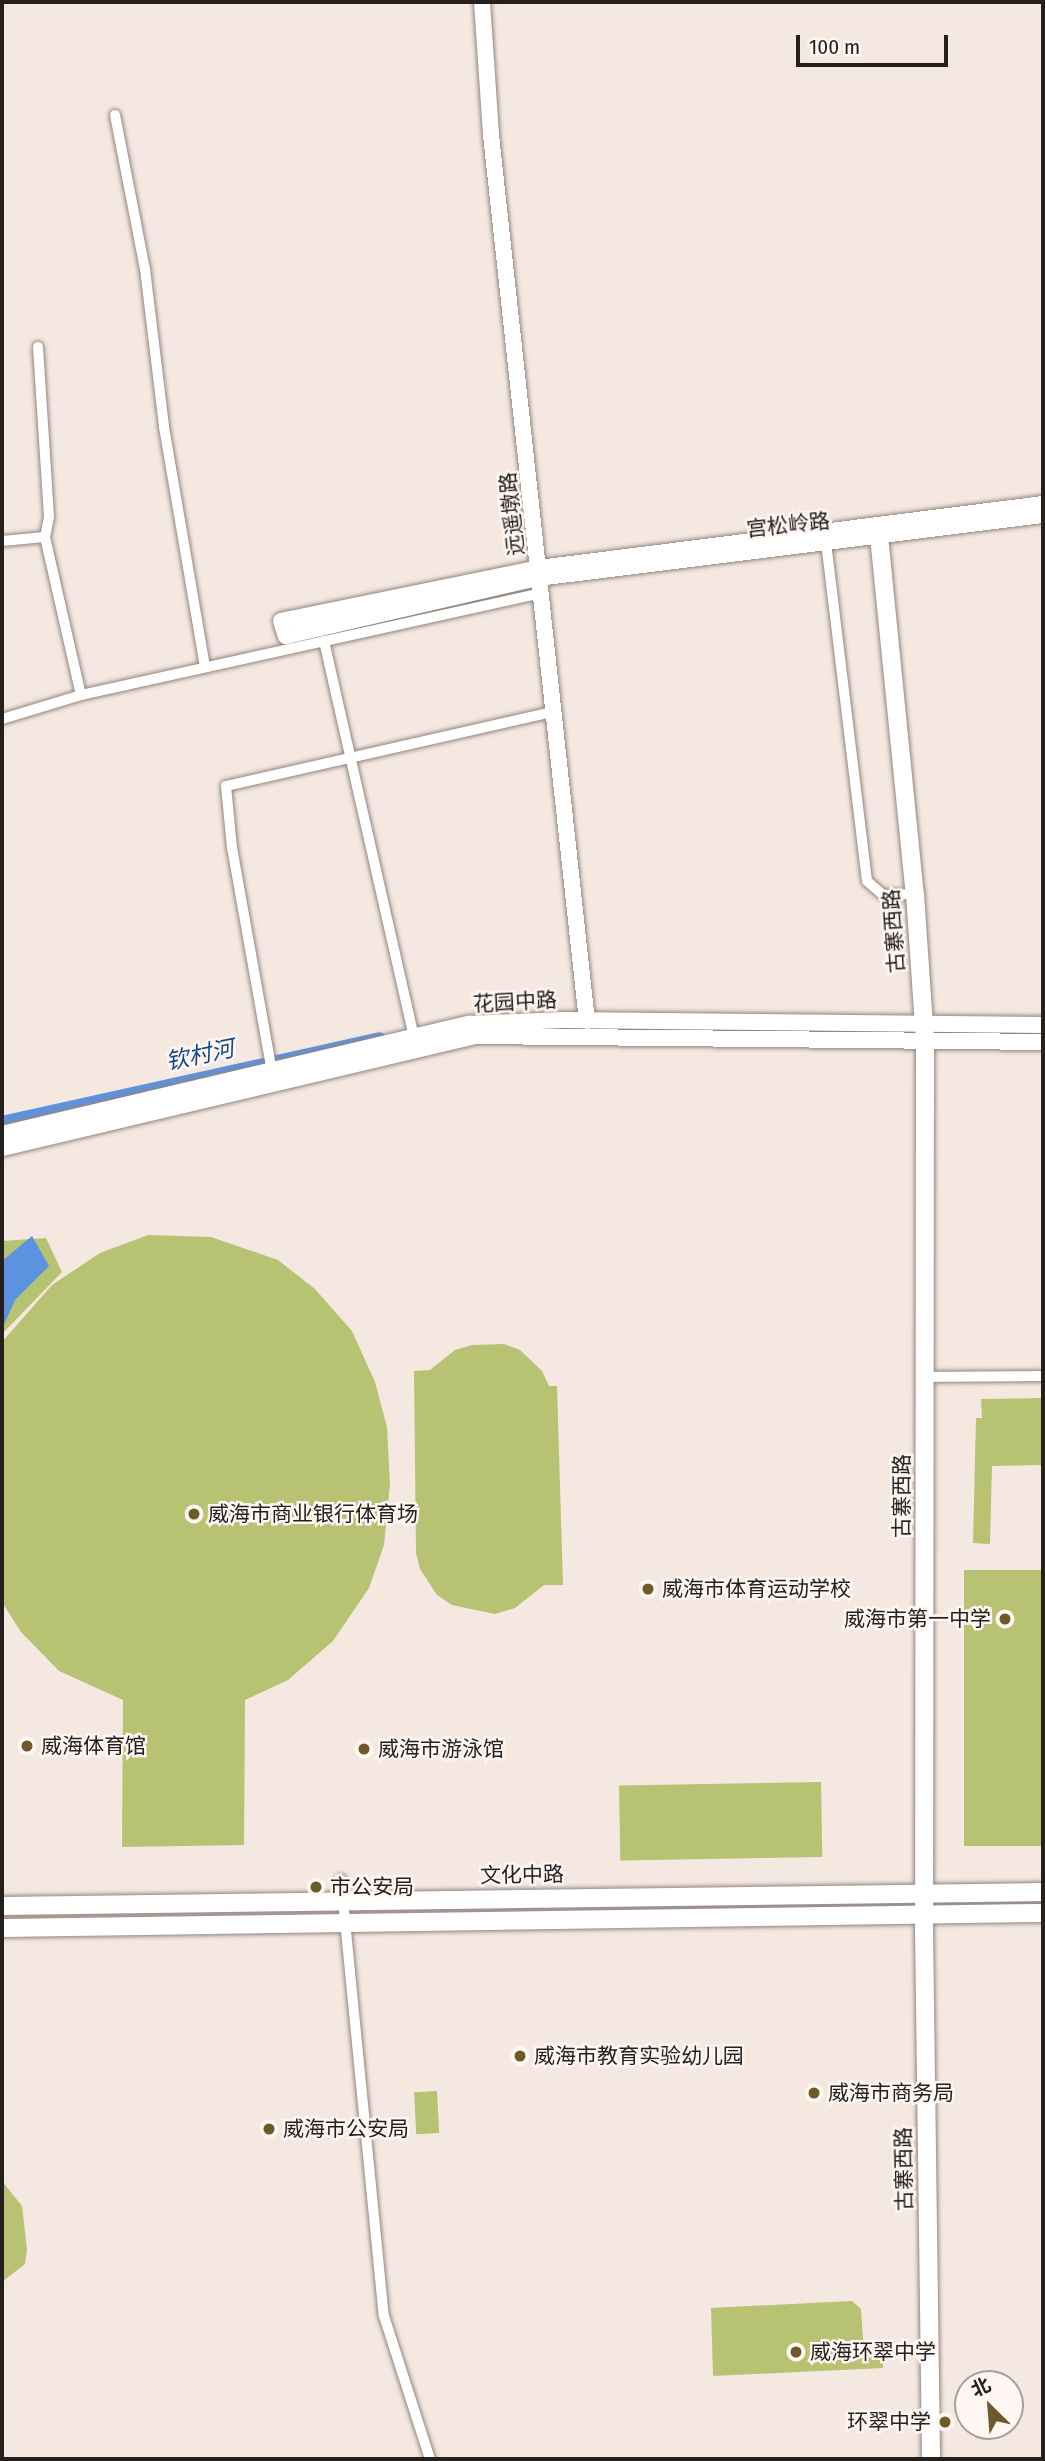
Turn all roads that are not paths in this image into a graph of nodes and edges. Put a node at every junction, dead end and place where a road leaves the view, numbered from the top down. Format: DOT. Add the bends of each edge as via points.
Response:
graph roads {
  1 [pos="482,2"];
  2 [pos="115,115"];
  3 [pos="38,347"];
  4 [pos="1043,504"];
  5 [pos="1043,515"];
  6 [pos="879,536"];
  7 [pos="45,537"];
  8 [pos="2,541"];
  9 [pos="826,542"];
  10 [pos="540,580"];
  11 [pos="324,641"];
  12 [pos="205,667"];
  13 [pos="81,695"];
  14 [pos="555,711"];
  15 [pos="2,719"];
  16 [pos="352,759"];
  17 [pos="915,894"];
  18 [pos="587,1021"];
  19 [pos="1043,1025"];
  20 [pos="924,1032"];
  21 [pos="414,1037"];
  22 [pos="1043,1042"];
  23 [pos="271,1065"];
  24 [pos="2,1134"];
  25 [pos="2,1148"];
  26 [pos="1043,1376"];
  27 [pos="924,1377"];
  28 [pos="341,1880"];
  29 [pos="925,1892"];
  30 [pos="1043,1892"];
  31 [pos="341,1901"];
  32 [pos="2,1906"];
  33 [pos="924,1913"];
  34 [pos="1043,1913"];
  35 [pos="342,1924"];
  36 [pos="2,1928"];
  37 [pos="430,2459"];
  38 [pos="931,2459"];
  1 -- 10 [label="main road, 远遥墩路" via="491,135"];
  2 -- 12 [label="street" via="145,270 152,344"];
  3 -- 7 [label="street" via="49,517"];
  4 -- 10 [label="main road"];
  5 -- 6 [label="main road, 宫松岭路"];
  6 -- 9 [label="main road, 宫松岭路"];
  6 -- 17 [label="main road, 古寨西路"];
  7 -- 8 [label="street"];
  7 -- 13 [label="street"];
  9 -- 10 [label="main road, 宫松岭路"];
  9 -- 17 [label="street" via="867,881 883,895"];
  10 -- 10 [label="main road" via="281,621 286,636"];
  10 -- 11 [label="street"];
  10 -- 14 [label="main road, 远遥墩路"];
  11 -- 12 [label="street"];
  11 -- 16 [label="street"];
  12 -- 13 [label="street"];
  13 -- 15 [label="street"];
  14 -- 16 [label="street"];
  14 -- 18 [label="main road, 远遥墩路"];
  16 -- 21 [label="street"];
  16 -- 23 [label="street" via="226,786 232,848"];
  17 -- 20 [label="main road, 古寨西路"];
  18 -- 20 [label="main road, 花园中路"];
  18 -- 21 [label="main road, 花园中路" via="469,1024"];
  19 -- 20 [label="main road, 花园中路"];
  20 -- 22 [label="main road"];
  20 -- 25 [label="main road" via="474,1036"];
  20 -- 27 [label="main road, 古寨西路"];
  21 -- 23 [label="main road, 花园中路"];
  23 -- 24 [label="main road, 花园中路"];
  26 -- 27 [label="street"];
  27 -- 29 [label="main road, 古寨西路"];
  28 -- 31 [label="street"];
  29 -- 30 [label="main road, 文化中路"];
  29 -- 31 [label="main road, 文化中路"];
  29 -- 33 [label="main road, 古寨西路"];
  31 -- 32 [label="main road, 文化中路"];
  31 -- 35 [label="street"];
  33 -- 34 [label="main road"];
  33 -- 35 [label="main road"];
  33 -- 38 [label="main road, 古寨西路"];
  35 -- 36 [label="main road"];
  35 -- 37 [label="street" via="384,2316"];
}
